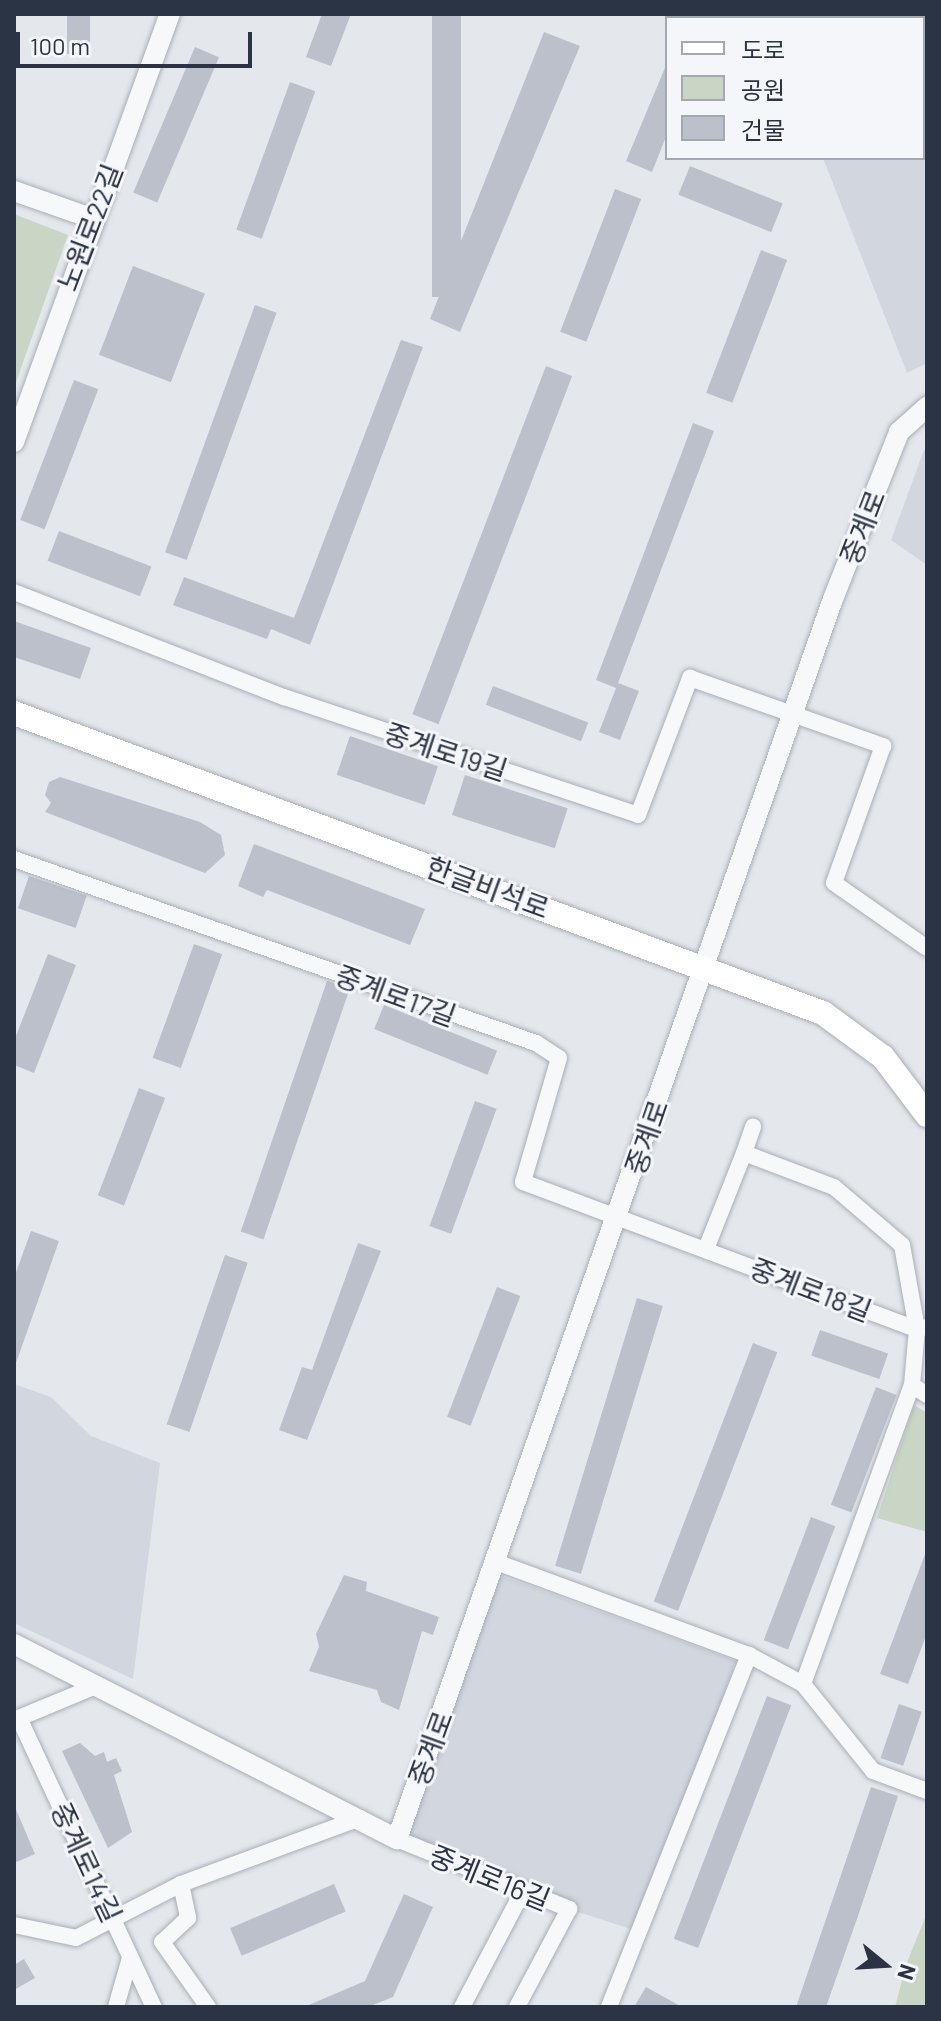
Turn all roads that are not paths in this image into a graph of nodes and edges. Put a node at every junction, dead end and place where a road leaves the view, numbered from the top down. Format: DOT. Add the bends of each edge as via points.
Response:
graph roads {
  1 [pos="170,14"];
  2 [pos="14,191"];
  3 [pos="91,218"];
  4 [pos="927,407"];
  5 [pos="14,442"];
  6 [pos="14,592"];
  7 [pos="14,713"];
  8 [pos="796,715"];
  9 [pos="14,859"];
  10 [pos="927,948"];
  11 [pos="704,968"];
  12 [pos="927,1115"];
  13 [pos="753,1127"];
  14 [pos="744,1153"];
  15 [pos="619,1214"];
  16 [pos="706,1249"];
  17 [pos="922,1328"];
  18 [pos="912,1385"];
  19 [pos="927,1395"];
  20 [pos="496,1562"];
  21 [pos="14,1644"];
  22 [pos="749,1655"];
  23 [pos="803,1684"];
  24 [pos="96,1686"];
  25 [pos="17,1719"];
  26 [pos="927,1791"];
  27 [pos="360,1818"];
  28 [pos="397,1839"];
  29 [pos="181,1884"];
  30 [pos="523,1891"];
  31 [pos="112,1915"];
  32 [pos="14,1925"];
  33 [pos="130,1958"];
  34 [pos="116,2007"];
  35 [pos="154,2007"];
  36 [pos="208,2007"];
  37 [pos="462,2007"];
  38 [pos="517,2007"];
  39 [pos="609,2007"];
  1 -- 3 [label="street, 노원로22길"];
  2 -- 3 [label="street"];
  3 -- 5 [label="street, 노원로22길"];
  4 -- 8 [label="street, 중계로" via="899,432 889,455"];
  6 -- 8 [label="street, 중계로19길" via="284,697 638,815 690,678"];
  7 -- 11 [label="main road, 한글비석로"];
  8 -- 10 [label="street" via="883,746 834,883"];
  8 -- 11 [label="street, 중계로"];
  9 -- 15 [label="street, 중계로17길" via="536,1043 559,1058 523,1182"];
  11 -- 12 [label="main road, 한글비석로" via="844,1025 883,1057"];
  11 -- 15 [label="street, 중계로"];
  13 -- 14 [label="street"];
  14 -- 16 [label="street"];
  14 -- 17 [label="street, 중계로18길" via="834,1187 880,1222 902,1245"];
  15 -- 16 [label="street, 중계로18길"];
  15 -- 20 [label="street, 중계로"];
  16 -- 17 [label="street, 중계로18길"];
  17 -- 18 [label="street"];
  18 -- 19 [label="street"];
  18 -- 23 [label="street"];
  20 -- 22 [label="street"];
  20 -- 28 [label="street, 중계로"];
  21 -- 24 [label="street"];
  22 -- 23 [label="street"];
  22 -- 39 [label="street"];
  23 -- 26 [label="street" via="873,1771"];
  24 -- 25 [label="street"];
  24 -- 27 [label="street"];
  25 -- 31 [label="street, 중계로14길"];
  27 -- 28 [label="street"];
  27 -- 29 [label="street"];
  28 -- 30 [label="street, 중계로16길"];
  29 -- 31 [label="street"];
  29 -- 36 [label="street" via="188,1918 162,1942"];
  30 -- 37 [label="street"];
  30 -- 38 [label="street, 중계로16길" via="569,1909"];
  31 -- 32 [label="street" via="76,1938"];
  31 -- 33 [label="street, 중계로14길"];
  33 -- 34 [label="street"];
  33 -- 35 [label="street, 중계로14길"];
}
